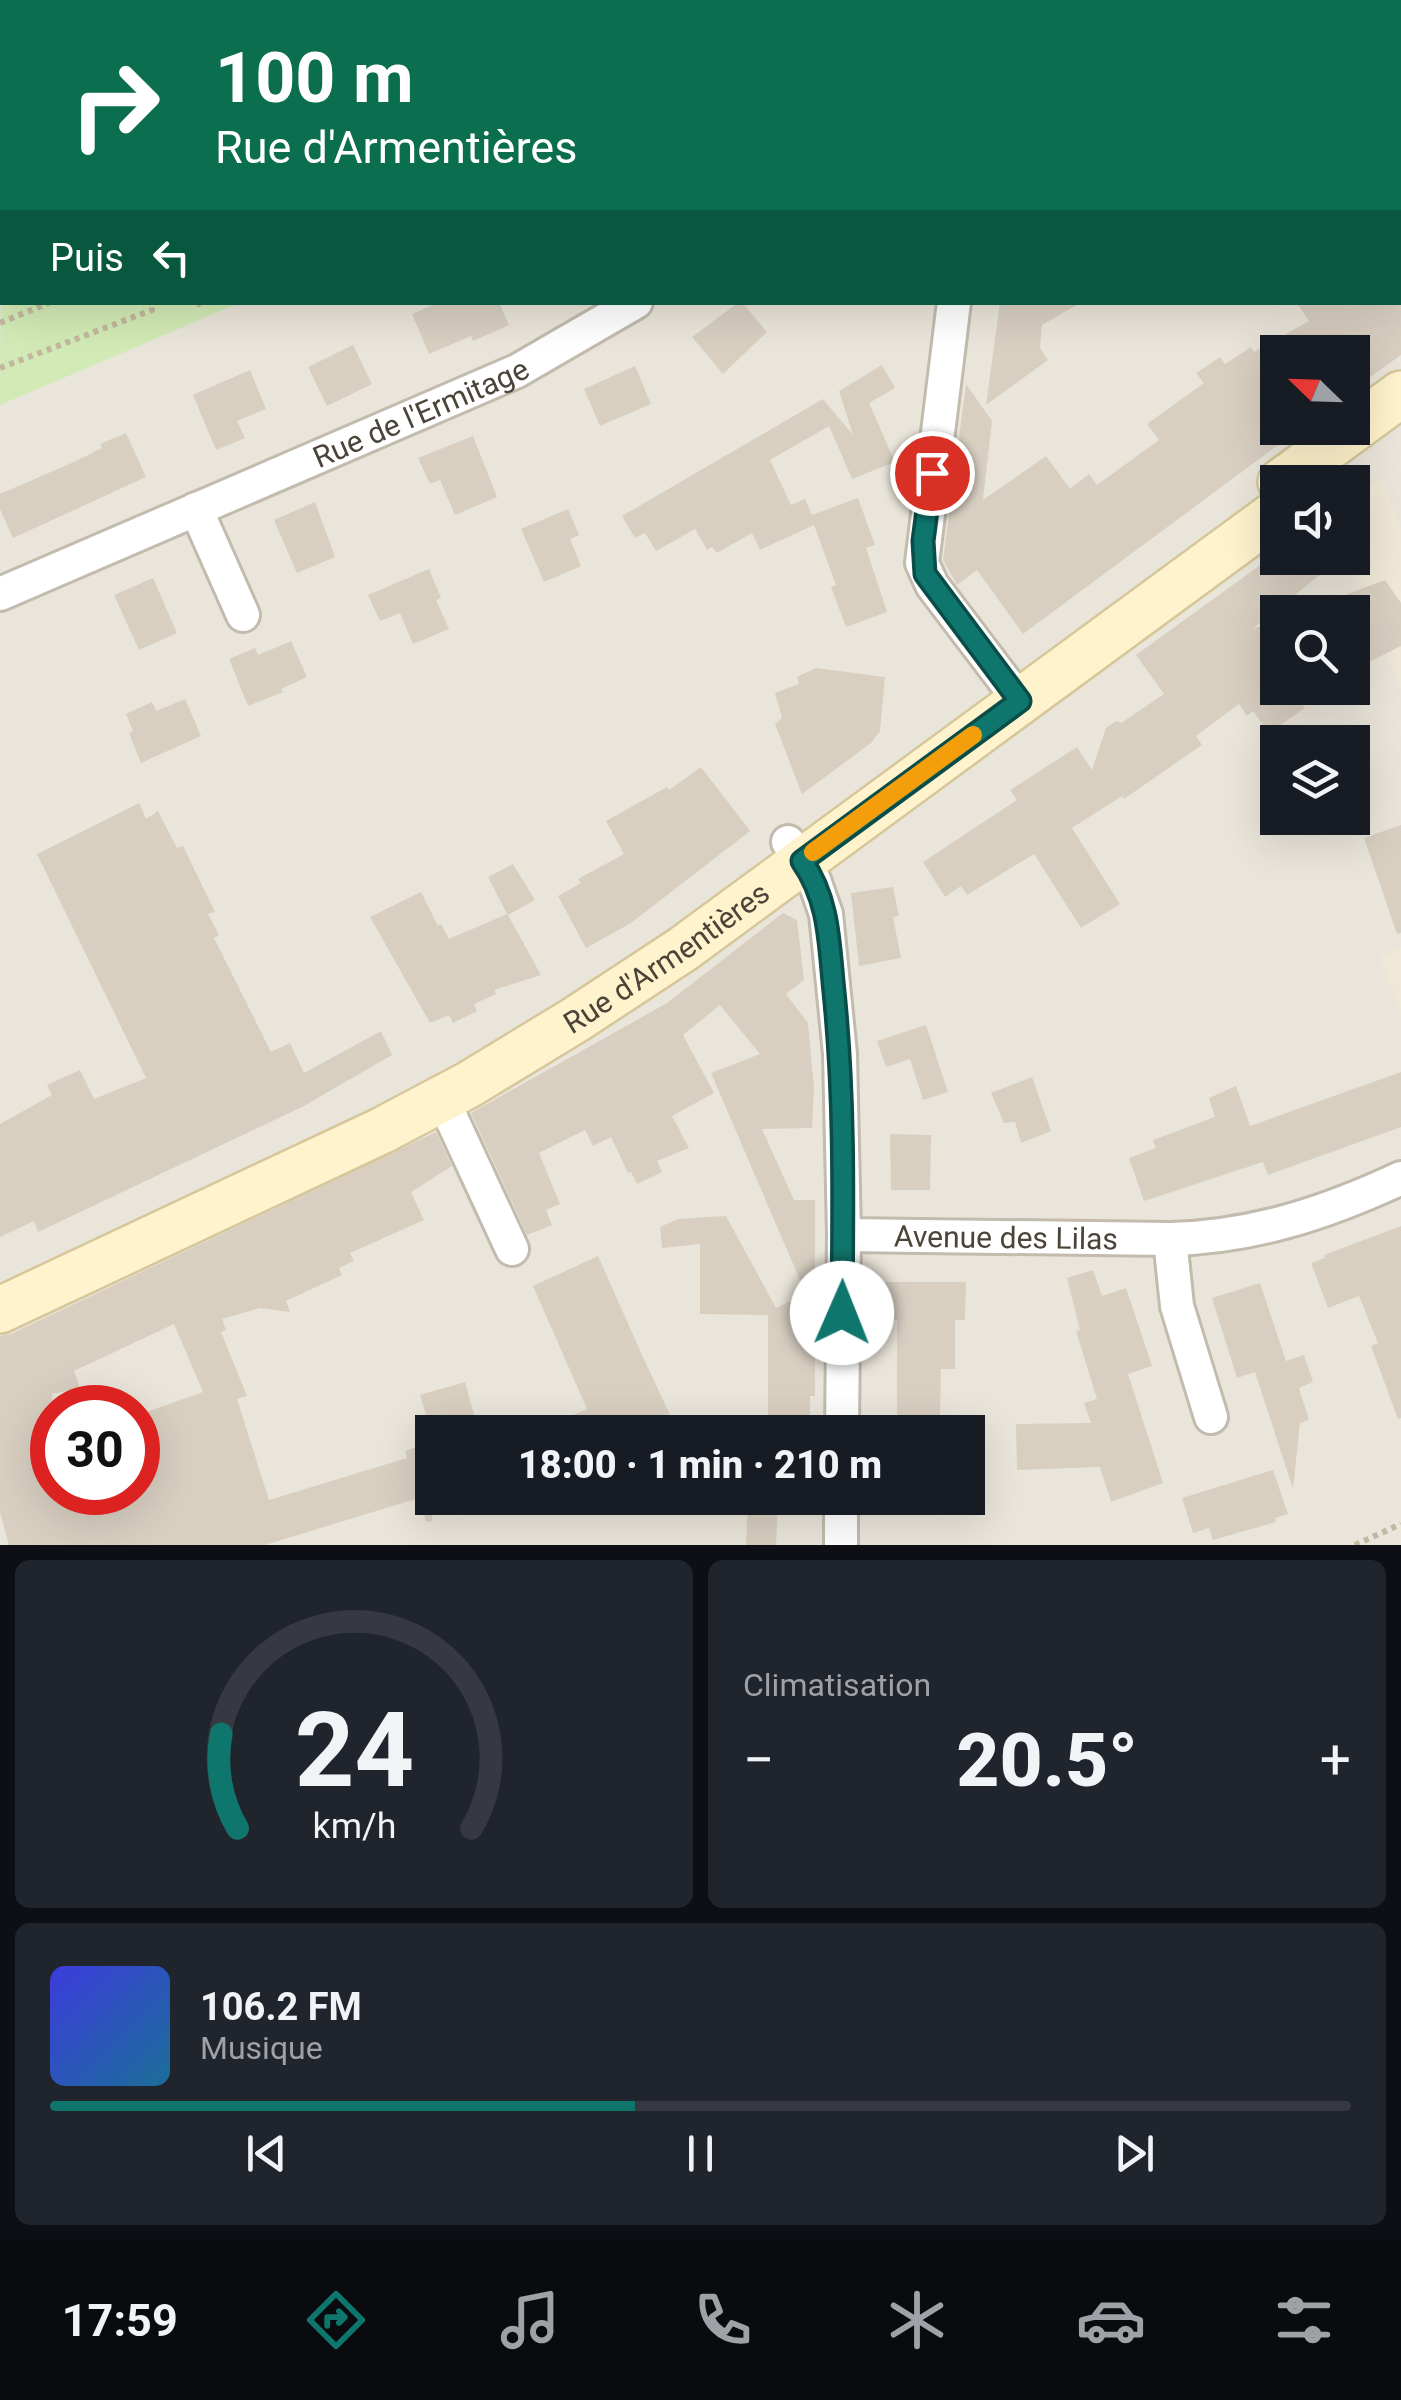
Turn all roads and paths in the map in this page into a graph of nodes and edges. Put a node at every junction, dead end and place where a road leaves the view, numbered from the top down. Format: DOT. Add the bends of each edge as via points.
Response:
graph roads {
  1 [pos="44,305"];
  2 [pos="150,305"];
  3 [pos="631,305"];
  4 [pos="954,305"];
  5 [pos="0,323"];
  6 [pos="0,368"];
  7 [pos="1401,394"];
  8 [pos="1401,422"];
  9 [pos="1305,465"];
  10 [pos="1342,465"];
  11 [pos="1260,499"];
  12 [pos="196,509"];
  13 [pos="1260,524"];
  14 [pos="0,594"];
  15 [pos="244,615"];
  16 [pos="1013,692"];
  17 [pos="795,851"];
  18 [pos="448,1111"];
  19 [pos="1401,1178"];
  20 [pos="844,1235"];
  21 [pos="1170,1239"];
  22 [pos="512,1249"];
  23 [pos="0,1282"];
  24 [pos="0,1310"];
  25 [pos="842,1415"];
  26 [pos="1211,1417"];
  27 [pos="841,1515"];
  28 [pos="1401,1524"];
  29 [pos="841,1545"];
  30 [pos="1355,1545"];
  1 -- 5 [label="path"];
  2 -- 6 [label="path" via="152,310"];
  3 -- 12 [label="street, Rue de l'Ermitage" via="517,371"];
  4 -- 16 [label="street" via="922,564"];
  7 -- 9 [label="main road, Rue d'Armentières"];
  8 -- 10 [label="main road"];
  11 -- 16 [label="main road, Rue d'Armentières"];
  12 -- 14 [label="street, Rue de l'Ermitage"];
  12 -- 15 [label="street"];
  13 -- 16 [label="main road, Rue d'Armentières"];
  16 -- 17 [label="main road, Rue d'Armentières"];
  17 -- 20 [label="street" via="826,914 842,1080"];
  17 -- 23 [label="main road, Rue d'Armentières" via="415,1086"];
  17 -- 24 [label="main road, Rue d'Armentières" via="658,966 468,1085"];
  18 -- 22 [label="street"];
  19 -- 21 [label="street, Avenue des Lilas" via="1272,1228"];
  20 -- 21 [label="street, Avenue des Lilas"];
  20 -- 25 [label="street"];
  21 -- 26 [label="street" via="1176,1306"];
  27 -- 29 [label="street"];
  28 -- 30 [label="path"];
}
